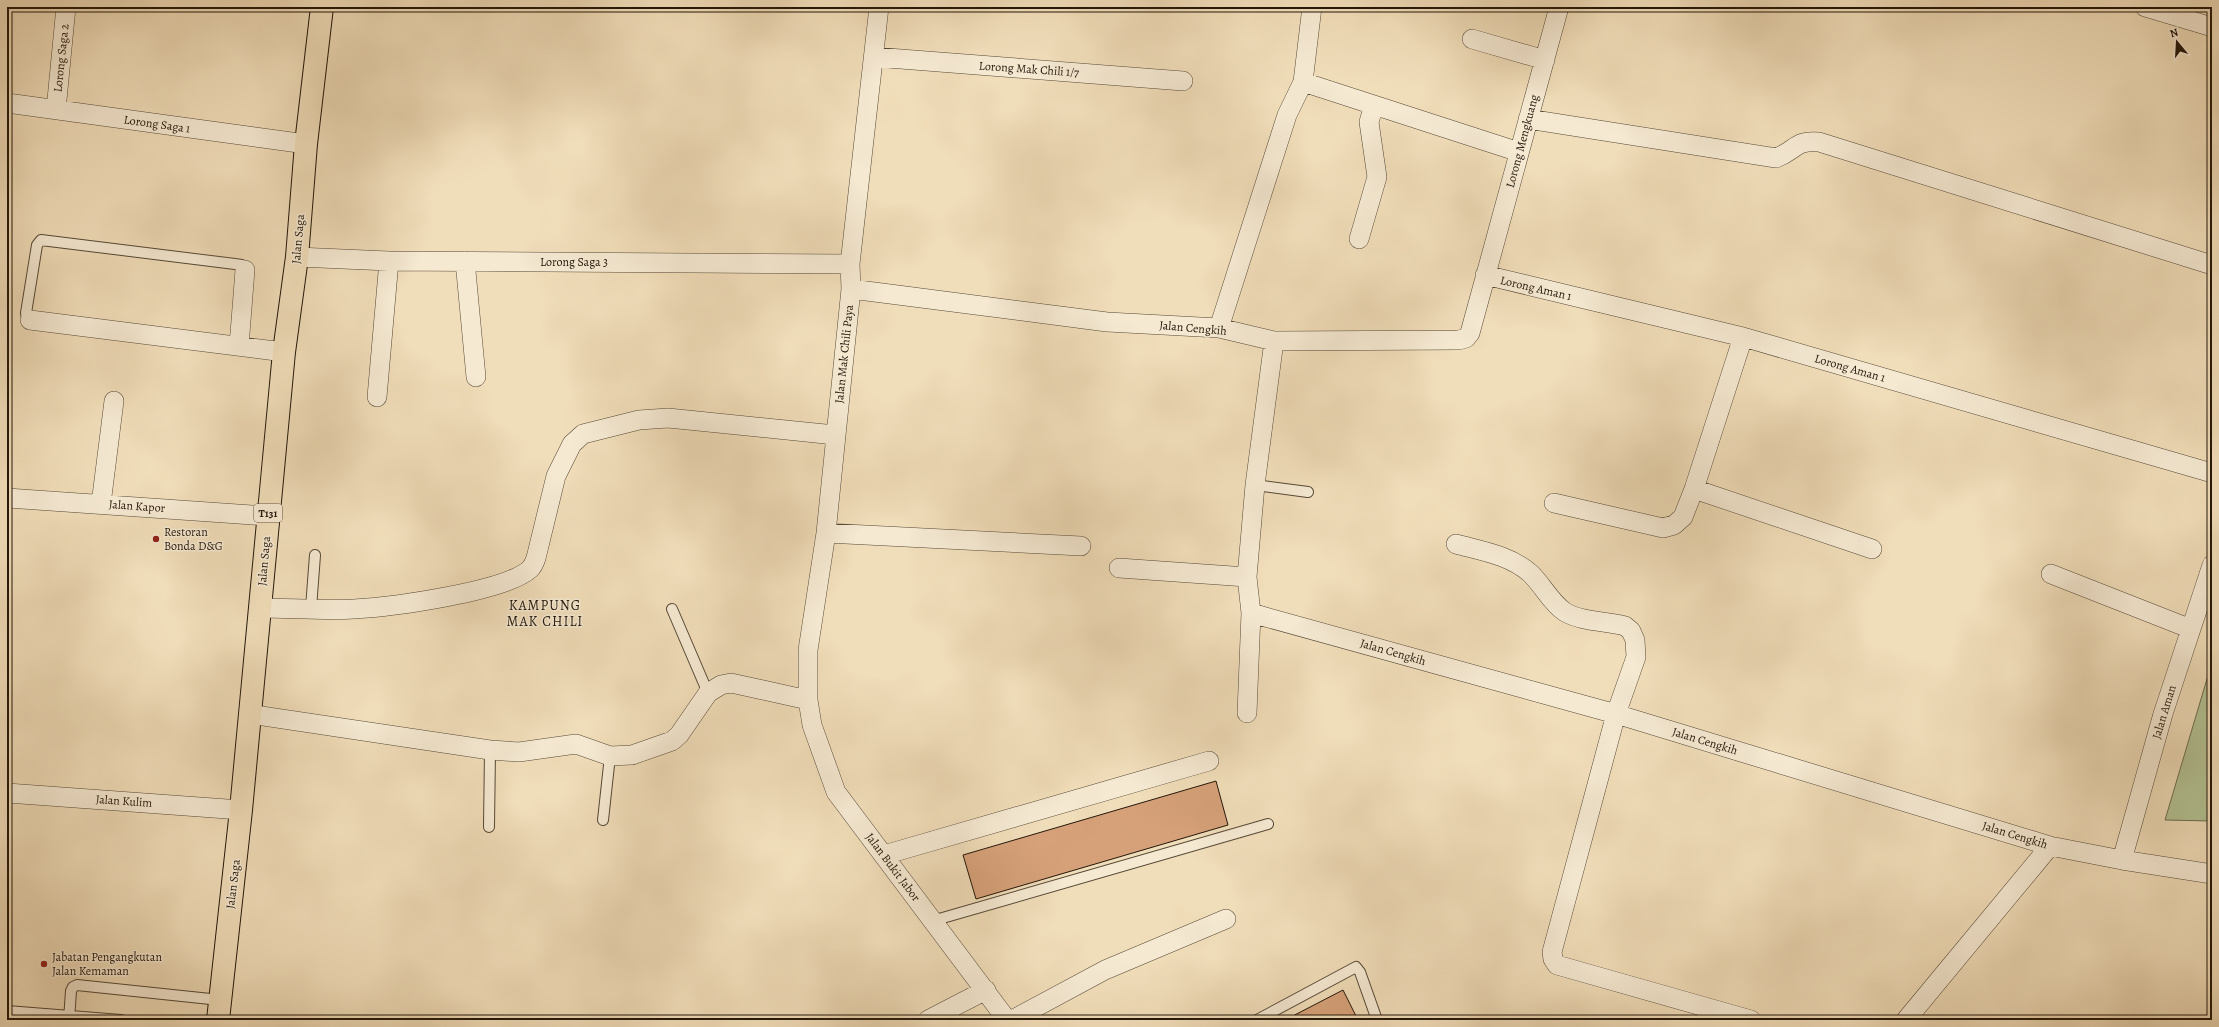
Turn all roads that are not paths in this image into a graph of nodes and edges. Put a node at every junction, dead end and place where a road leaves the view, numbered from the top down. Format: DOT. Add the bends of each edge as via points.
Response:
graph roads {
  1 [pos="66,7"];
  2 [pos="322,7"];
  3 [pos="879,7"];
  4 [pos="1312,7"];
  5 [pos="1559,7"];
  6 [pos="2145,7"];
  7 [pos="2212,27"];
  8 [pos="1472,39"];
  9 [pos="875,57"];
  10 [pos="1545,60"];
  11 [pos="1183,81"];
  12 [pos="1302,82"];
  13 [pos="7,103"];
  14 [pos="1374,105"];
  15 [pos="56,110"];
  16 [pos="1528,119"];
  17 [pos="306,144"];
  18 [pos="1519,152"];
  19 [pos="1359,239"];
  20 [pos="297,256"];
  21 [pos="389,261"];
  22 [pos="465,261"];
  23 [pos="850,264"];
  24 [pos="2212,265"];
  25 [pos="244,270"];
  26 [pos="1485,276"];
  27 [pos="850,289"];
  28 [pos="30,320"];
  29 [pos="1219,328"];
  30 [pos="1743,337"];
  31 [pos="1274,341"];
  32 [pos="239,346"];
  33 [pos="284,352"];
  34 [pos="476,377"];
  35 [pos="377,396"];
  36 [pos="114,401"];
  37 [pos="835,435"];
  38 [pos="2212,473"];
  39 [pos="1256,485"];
  40 [pos="1694,489"];
  41 [pos="1308,492"];
  42 [pos="7,498"];
  43 [pos="1554,503"];
  44 [pos="101,504"];
  45 [pos="268,516"];
  46 [pos="826,533"];
  47 [pos="1456,544"];
  48 [pos="1081,546"];
  49 [pos="1872,549"];
  50 [pos="315,555"];
  51 [pos="2212,565"];
  52 [pos="1119,568"];
  53 [pos="2051,574"];
  54 [pos="1247,577"];
  55 [pos="260,608"];
  56 [pos="312,608"];
  57 [pos="672,609"];
  58 [pos="1251,614"];
  59 [pos="2191,628"];
  60 [pos="708,693"];
  61 [pos="808,700"];
  62 [pos="1247,713"];
  63 [pos="249,714"];
  64 [pos="1616,714"];
  65 [pos="490,750"];
  66 [pos="610,756"];
  67 [pos="1209,761"];
  68 [pos="7,793"];
  69 [pos="241,810"];
  70 [pos="603,820"];
  71 [pos="1268,824"];
  72 [pos="489,827"];
  73 [pos="2050,846"];
  74 [pos="884,855"];
  75 [pos="2122,860"];
  76 [pos="2212,874"];
  77 [pos="1226,919"];
  78 [pos="932,921"];
  79 [pos="986,990"];
  80 [pos="219,1010"];
  81 [pos="7,1011"];
  82 [pos="69,1017"];
  83 [pos="99,1019"];
  84 [pos="121,1020"];
  85 [pos="928,1020"];
  86 [pos="1007,1020"];
  87 [pos="1012,1020"];
  88 [pos="1257,1020"];
  89 [pos="1377,1020"];
  90 [pos="1751,1020"];
  91 [pos="1906,1020"];
  1 -- 15 [label="street, Lorong Saga 2"];
  2 -- 17 [label="main road, Jalan Saga / T131"];
  3 -- 9 [label="street, Jalan Mak Chili Paya"];
  4 -- 12 [label="street"];
  5 -- 10 [label="street, Lorong Mengkuang"];
  6 -- 7 [label="street"];
  8 -- 10 [label="street"];
  9 -- 11 [label="street, Lorong Mak Chili 1/7"];
  9 -- 23 [label="street, Jalan Mak Chili Paya"];
  10 -- 16 [label="street, Lorong Mengkuang"];
  12 -- 14 [label="street"];
  12 -- 29 [label="street" via="1287,115"];
  13 -- 15 [label="street, Lorong Saga 1"];
  14 -- 18 [label="street"];
  14 -- 19 [label="street" via="1369,122 1377,177"];
  15 -- 17 [label="street, Lorong Saga 1"];
  16 -- 18 [label="street, Lorong Mengkuang"];
  16 -- 24 [label="street" via="1776,158 1787,154 1798,143 1806,140 1819,142"];
  17 -- 20 [label="main road, Jalan Saga / T131"];
  18 -- 26 [label="street, Lorong Mengkuang"];
  20 -- 21 [label="street, Lorong Saga 3"];
  20 -- 33 [label="main road, Jalan Saga / T131"];
  21 -- 22 [label="street, Lorong Saga 3"];
  21 -- 35 [label="street"];
  22 -- 23 [label="street, Lorong Saga 3"];
  22 -- 34 [label="street"];
  23 -- 27 [label="street, Jalan Mak Chili Paya"];
  25 -- 28 [label="lane" via="242,265 41,240 37,245 26,313"];
  25 -- 32 [label="street"];
  26 -- 30 [label="street, Lorong Aman 1"];
  26 -- 31 [label="street, Lorong Mengkuang" via="1470,333 1466,338"];
  27 -- 29 [label="street, Jalan Cengkih" via="1107,322"];
  27 -- 37 [label="street, Jalan Mak Chili Paya"];
  28 -- 32 [label="street"];
  29 -- 31 [label="street, Jalan Cengkih"];
  30 -- 38 [label="street, Lorong Aman 1"];
  30 -- 40 [label="street"];
  31 -- 39 [label="street"];
  32 -- 33 [label="street"];
  33 -- 45 [label="main road, Jalan Saga / T131"];
  36 -- 44 [label="street"];
  37 -- 46 [label="street, Jalan Mak Chili Paya"];
  37 -- 56 [label="street" via="668,418 639,420 583,434 572,444 556,476 536,558 531,568 504,581 447,597 354,609"];
  39 -- 41 [label="lane"];
  39 -- 54 [label="street"];
  40 -- 43 [label="street" via="1683,517 1674,525 1663,528"];
  40 -- 49 [label="street"];
  42 -- 44 [label="street, Jalan Kapor"];
  44 -- 45 [label="street, Jalan Kapor"];
  45 -- 55 [label="main road, Jalan Saga / T131"];
  46 -- 48 [label="street"];
  46 -- 61 [label="street, Jalan Mak Chili Paya" via="808,650"];
  47 -- 64 [label="street" via="1499,555 1517,564 1531,574 1557,605 1574,616 1625,626 1631,631 1637,648 1636,657"];
  50 -- 56 [label="lane"];
  51 -- 59 [label="street, Jalan Aman"];
  52 -- 54 [label="street"];
  53 -- 59 [label="street"];
  54 -- 58 [label="street"];
  55 -- 56 [label="street"];
  55 -- 63 [label="main road, Jalan Saga / T131"];
  57 -- 60 [label="lane"];
  58 -- 62 [label="street"];
  58 -- 64 [label="street, Jalan Cengkih"];
  59 -- 75 [label="street, Jalan Aman" via="2163,714"];
  60 -- 61 [label="street" via="721,685 731,683"];
  60 -- 66 [label="street" via="672,741 632,755"];
  61 -- 74 [label="street, Jalan Bukit Jabor" via="812,725 836,792"];
  63 -- 65 [label="street"];
  63 -- 69 [label="main road, Jalan Saga / T131"];
  64 -- 73 [label="street, Jalan Cengkih"];
  64 -- 90 [label="street" via="1552,952 1553,959 1558,965"];
  65 -- 66 [label="street" via="532,751 576,744"];
  65 -- 72 [label="lane"];
  66 -- 70 [label="lane"];
  67 -- 74 [label="street"];
  68 -- 69 [label="street, Jalan Kulim"];
  69 -- 80 [label="main road, Jalan Saga / T131"];
  71 -- 78 [label="lane"];
  73 -- 75 [label="street, Jalan Cengkih"];
  73 -- 91 [label="street"];
  74 -- 78 [label="street, Jalan Bukit Jabor"];
  75 -- 76 [label="street, Jalan Cengkih"];
  77 -- 87 [label="street" via="1105,970"];
  78 -- 79 [label="street, Jalan Bukit Jabor"];
  79 -- 85 [label="street"];
  79 -- 86 [label="street, Jalan Bukit Jabor"];
  80 -- 82 [label="lane" via="77,985 71,991"];
  81 -- 82 [label="lane"];
  82 -- 83 [label="lane"];
  83 -- 84 [label="lane"];
  88 -- 89 [label="lane" via="1356,967"];
}
